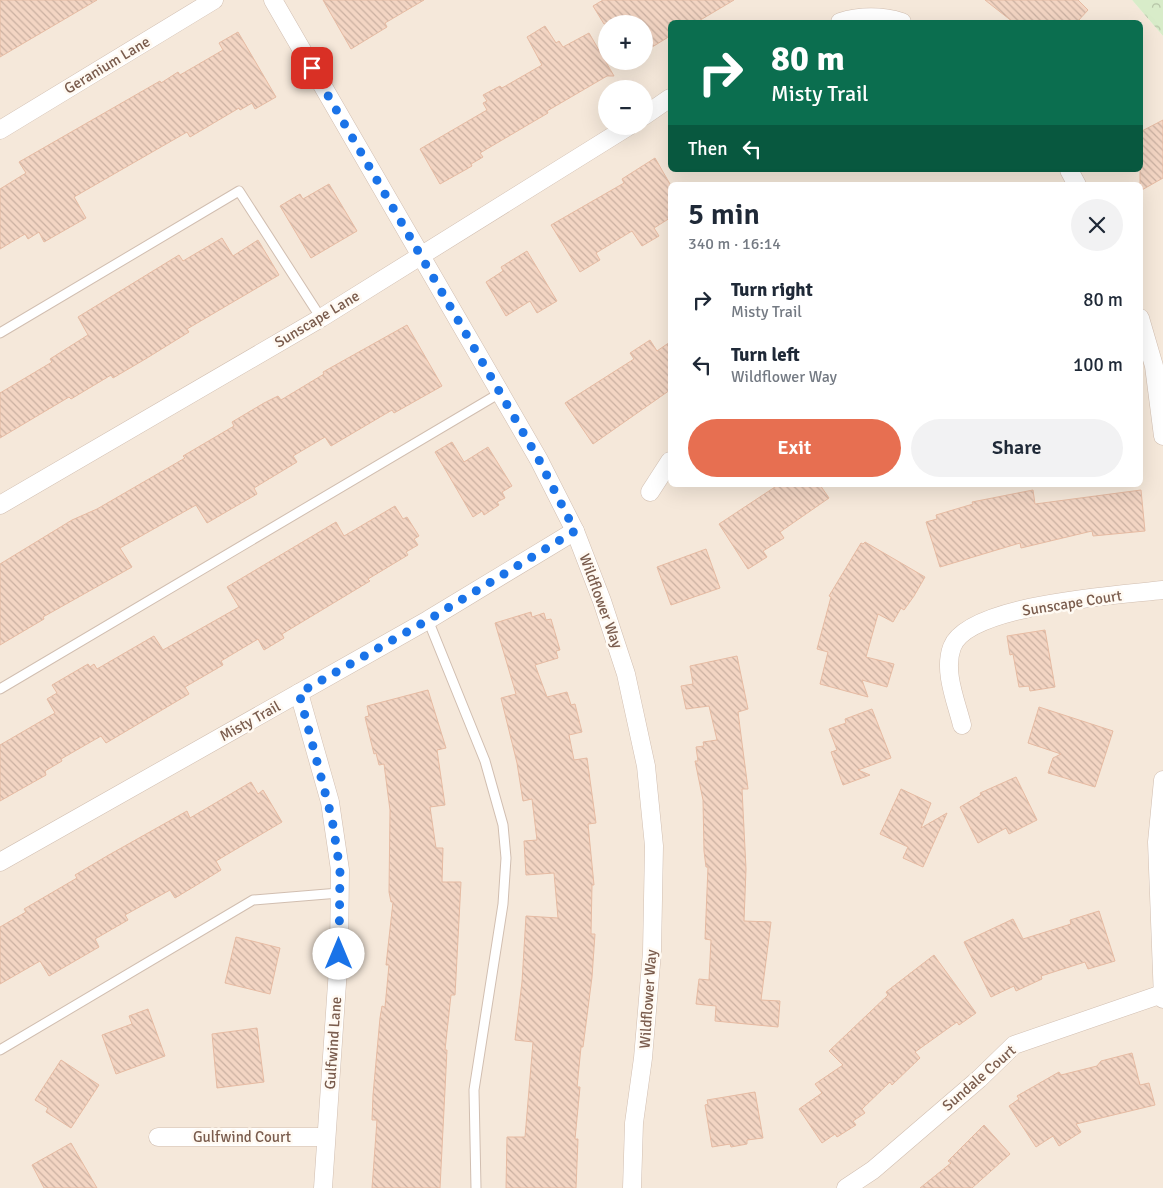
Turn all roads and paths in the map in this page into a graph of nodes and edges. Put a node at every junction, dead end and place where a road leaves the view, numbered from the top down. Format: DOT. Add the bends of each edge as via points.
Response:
graph roads {
  1 [pos="214,0"];
  2 [pos="273,0"];
  3 [pos="849,20"];
  4 [pos="894,20"];
  5 [pos="668,99"];
  6 [pos="653,110"];
  7 [pos="0,130"];
  8 [pos="615,135"];
  9 [pos="421,256"];
  10 [pos="321,318"];
  11 [pos="1143,328"];
  12 [pos="0,333"];
  13 [pos="500,393"];
  14 [pos="1163,436"];
  15 [pos="668,464"];
  16 [pos="650,492"];
  17 [pos="0,505"];
  18 [pos="575,531"];
  19 [pos="1163,590"];
  20 [pos="428,620"];
  21 [pos="0,689"];
  22 [pos="299,693"];
  23 [pos="962,725"];
  24 [pos="1163,780"];
  25 [pos="0,862"];
  26 [pos="339,893"];
  27 [pos="1162,997"];
  28 [pos="0,1050"];
  29 [pos="158,1137"];
  30 [pos="326,1137"];
  31 [pos="322,1188"];
  32 [pos="476,1188"];
  33 [pos="632,1188"];
  34 [pos="846,1188"];
  1 -- 7 [label="street, Geranium Lane"];
  2 -- 9 [label="street, Wildflower Way"];
  3 -- 4 [label="street"];
  5 -- 6 [label="street"];
  8 -- 9 [label="street, Sunscape Lane"];
  9 -- 10 [label="street, Sunscape Lane"];
  9 -- 13 [label="street, Wildflower Way"];
  10 -- 12 [label="lane" via="239,191"];
  10 -- 17 [label="street, Sunscape Lane"];
  11 -- 14 [label="street" via="1154,366"];
  13 -- 18 [label="street, Wildflower Way"];
  13 -- 21 [label="lane"];
  15 -- 16 [label="street"];
  18 -- 20 [label="street, Misty Trail"];
  18 -- 33 [label="street, Wildflower Way" via="626,674 646,766 654,846 652,952 644,1058 634,1123"];
  19 -- 23 [label="street, Sunscape Court" via="1052,603 975,624 952,646 949,673"];
  20 -- 22 [label="street, Misty Trail"];
  20 -- 32 [label="lane" via="486,761 503,825 506,858 503,904 474,1090"];
  22 -- 25 [label="street, Misty Trail"];
  22 -- 26 [label="street, Gulfwind Lane" via="330,802 340,870"];
  24 -- 27 [label="street" via="1157,842"];
  26 -- 28 [label="lane" via="253,900"];
  26 -- 30 [label="street, Gulfwind Lane" via="339,954"];
  27 -- 34 [label="street, Sundale Court" via="1014,1045 873,1170"];
  29 -- 30 [label="street, Gulfwind Court"];
  30 -- 31 [label="street, Gulfwind Lane"];
}
